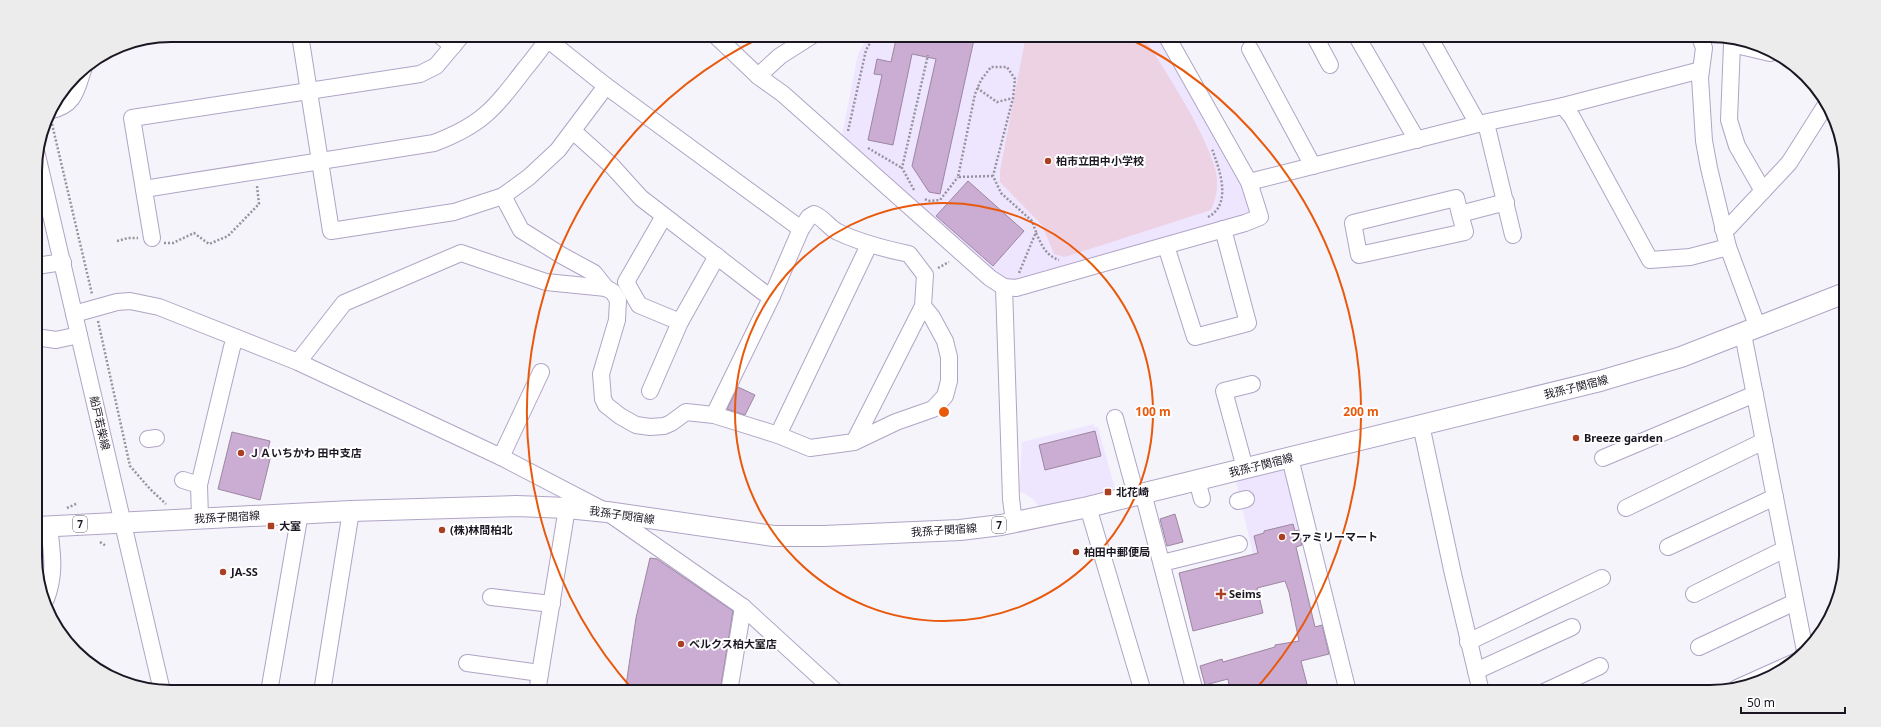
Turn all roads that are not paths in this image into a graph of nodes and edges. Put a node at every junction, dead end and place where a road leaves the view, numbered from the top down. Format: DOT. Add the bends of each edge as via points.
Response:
graph roads {
  1 [pos="301,42"];
  2 [pos="456,42"];
  3 [pos="542,42"];
  4 [pos="553,42"];
  5 [pos="722,42"];
  6 [pos="802,42"];
  7 [pos="1170,42"];
  8 [pos="1318,42"];
  9 [pos="1360,42"];
  10 [pos="1432,42"];
  11 [pos="1702,42"];
  12 [pos="1732,44"];
  13 [pos="1250,49"];
  14 [pos="1330,66"];
  15 [pos="1701,70"];
  16 [pos="758,76"];
  17 [pos="606,86"];
  18 [pos="72,90"];
  19 [pos="308,92"];
  20 [pos="1563,106"];
  21 [pos="1823,109"];
  22 [pos="56,112"];
  23 [pos="1482,123"];
  24 [pos="573,131"];
  25 [pos="1417,140"];
  26 [pos="319,162"];
  27 [pos="1313,166"];
  28 [pos="42,176"];
  29 [pos="1249,182"];
  30 [pos="144,189"];
  31 [pos="1763,191"];
  32 [pos="503,196"];
  33 [pos="1506,202"];
  34 [pos="1460,214"];
  35 [pos="664,216"];
  36 [pos="801,229"];
  37 [pos="1223,229"];
  38 [pos="1723,229"];
  39 [pos="1513,235"];
  40 [pos="152,238"];
  41 [pos="869,245"];
  42 [pos="1166,246"];
  43 [pos="1728,247"];
  44 [pos="717,256"];
  45 [pos="63,262"];
  46 [pos="42,265"];
  47 [pos="606,288"];
  48 [pos="1010,288"];
  49 [pos="1839,295"];
  50 [pos="772,296"];
  51 [pos="923,306"];
  52 [pos="74,314"];
  53 [pos="680,322"];
  54 [pos="1751,331"];
  55 [pos="79,335"];
  56 [pos="42,338"];
  57 [pos="236,338"];
  58 [pos="298,362"];
  59 [pos="541,372"];
  60 [pos="1252,384"];
  61 [pos="650,391"];
  62 [pos="1755,394"];
  63 [pos="714,415"];
  64 [pos="1115,418"];
  65 [pos="1421,425"];
  66 [pos="778,435"];
  67 [pos="1764,441"];
  68 [pos="854,442"];
  69 [pos="501,457"];
  70 [pos="1290,458"];
  71 [pos="1603,458"];
  72 [pos="1254,471"];
  73 [pos="183,480"];
  74 [pos="1197,480"];
  75 [pos="199,485"];
  76 [pos="1140,494"];
  77 [pos="1775,497"];
  78 [pos="1202,499"];
  79 [pos="1088,507"];
  80 [pos="567,508"];
  81 [pos="1626,508"];
  82 [pos="351,511"];
  83 [pos="607,512"];
  84 [pos="300,513"];
  85 [pos="200,518"];
  86 [pos="123,522"];
  87 [pos="1014,522"];
  88 [pos="43,526"];
  89 [pos="1239,544"];
  90 [pos="1668,547"];
  91 [pos="1785,549"];
  92 [pos="1162,563"];
  93 [pos="1602,578"];
  94 [pos="48,594"];
  95 [pos="1694,594"];
  96 [pos="491,597"];
  97 [pos="1795,602"];
  98 [pos="552,604"];
  99 [pos="743,607"];
  100 [pos="1572,627"];
  101 [pos="1468,642"];
  102 [pos="1804,644"];
  103 [pos="1699,647"];
  104 [pos="467,663"];
  105 [pos="1600,666"];
  106 [pos="1476,671"];
  107 [pos="540,673"];
  108 [pos="160,684"];
  109 [pos="270,685"];
  110 [pos="323,685"];
  111 [pos="538,685"];
  112 [pos="730,685"];
  113 [pos="828,685"];
  114 [pos="1141,685"];
  115 [pos="1193,685"];
  116 [pos="1346,685"];
  117 [pos="1479,685"];
  118 [pos="1559,685"];
  1 -- 19 [label="street"];
  2 -- 19 [label="street" via="436,66 420,74"];
  3 -- 26 [label="street" via="499,102 484,118 469,128 434,143"];
  4 -- 17 [label="street"];
  5 -- 16 [label="street"];
  6 -- 16 [label="street" via="780,56"];
  7 -- 29 [label="street"];
  8 -- 14 [label="street"];
  9 -- 25 [label="street"];
  10 -- 23 [label="street"];
  11 -- 15 [label="street" via="1704,48"];
  12 -- 31 [label="street" via="1729,120 1737,146"];
  13 -- 27 [label="street"];
  15 -- 20 [label="street"];
  15 -- 38 [label="street" via="1704,141"];
  16 -- 48 [label="street" via="783,94 990,278"];
  17 -- 24 [label="street"];
  17 -- 36 [label="street"];
  18 -- 22 [label="street" via="71,101"];
  19 -- 26 [label="street"];
  19 -- 30 [label="street" via="132,118"];
  20 -- 23 [label="street"];
  20 -- 43 [label="street" via="1572,117 1650,260 1690,257"];
  21 -- 31 [label="street" via="1789,163"];
  23 -- 25 [label="street"];
  23 -- 33 [label="street"];
  24 -- 32 [label="street" via="543,164"];
  24 -- 35 [label="street" via="612,166 641,198"];
  25 -- 27 [label="street"];
  26 -- 30 [label="street"];
  26 -- 32 [label="street" via="331,231 454,212"];
  27 -- 29 [label="street"];
  28 -- 45 [label="street, 船戸若柴線"];
  29 -- 37 [label="street" via="1260,217"];
  30 -- 40 [label="street"];
  31 -- 38 [label="street" via="1729,227"];
  32 -- 47 [label="street" via="521,230 594,273"];
  33 -- 34 [label="street"];
  33 -- 39 [label="street"];
  34 -- 34 [label="street" via="1465,232 1359,255 1353,223 1456,198"];
  35 -- 44 [label="street"];
  35 -- 53 [label="street" via="626,282 638,305"];
  36 -- 41 [label="street" via="814,214 821,216 836,232"];
  36 -- 50 [label="street"];
  37 -- 42 [label="street"];
  37 -- 42 [label="street" via="1248,323 1196,337"];
  38 -- 43 [label="street"];
  41 -- 51 [label="street" via="909,254 925,275"];
  41 -- 66 [label="street"];
  42 -- 48 [label="street"];
  43 -- 54 [label="street"];
  44 -- 50 [label="street" via="763,292"];
  44 -- 53 [label="street"];
  45 -- 46 [label="street"];
  45 -- 52 [label="street, 船戸若柴線"];
  47 -- 58 [label="street" via="546,282 461,253 344,303"];
  47 -- 63 [label="street" via="613,292 618,300 617,320 601,374 603,399 606,405 636,425 650,427 664,426 686,412"];
  48 -- 87 [label="street" via="1011,498"];
  49 -- 54 [label="main road, 我孫子関宿線 / 7"];
  50 -- 63 [label="street"];
  51 -- 68 [label="street"];
  51 -- 68 [label="street" via="945,341 949,356 949,381 945,396 933,409 896,422"];
  52 -- 55 [label="street, 船戸若柴線"];
  52 -- 57 [label="street" via="117,302 142,302"];
  53 -- 61 [label="street"];
  54 -- 62 [label="street"];
  54 -- 65 [label="main road, 我孫子関宿線 / 7" via="1681,357 1600,382"];
  55 -- 56 [label="street" via="56,340"];
  55 -- 86 [label="street, 船戸若柴線"];
  57 -- 58 [label="street"];
  57 -- 75 [label="street" via="210,414 202,449"];
  58 -- 69 [label="street"];
  59 -- 69 [label="street"];
  60 -- 72 [label="street" via="1224,391"];
  62 -- 67 [label="street"];
  62 -- 71 [label="street"];
  63 -- 66 [label="street"];
  64 -- 76 [label="street"];
  65 -- 70 [label="main road, 我孫子関宿線 / 7"];
  65 -- 101 [label="street"];
  66 -- 68 [label="street" via="810,448"];
  67 -- 77 [label="street"];
  67 -- 81 [label="street"];
  69 -- 83 [label="street"];
  70 -- 72 [label="main road, 我孫子関宿線 / 7"];
  70 -- 116 [label="street"];
  72 -- 74 [label="main road, 我孫子関宿線 / 7"];
  73 -- 75 [label="street"];
  74 -- 76 [label="main road, 我孫子関宿線 / 7"];
  74 -- 78 [label="street"];
  75 -- 85 [label="street"];
  76 -- 79 [label="main road, 我孫子関宿線 / 7"];
  76 -- 92 [label="street"];
  77 -- 90 [label="street"];
  77 -- 91 [label="street"];
  79 -- 87 [label="main road, 我孫子関宿線 / 7"];
  79 -- 114 [label="street"];
  80 -- 82 [label="main road, 我孫子関宿線 / 7" via="480,506"];
  80 -- 83 [label="main road, 我孫子関宿線 / 7"];
  80 -- 98 [label="street"];
  82 -- 84 [label="main road, 我孫子関宿線 / 7"];
  82 -- 110 [label="street"];
  83 -- 87 [label="main road, 我孫子関宿線 / 7" via="774,536 960,530"];
  83 -- 99 [label="street"];
  84 -- 85 [label="main road, 我孫子関宿線 / 7"];
  84 -- 109 [label="street"];
  85 -- 86 [label="main road, 我孫子関宿線 / 7"];
  86 -- 88 [label="main road, 我孫子関宿線 / 7"];
  86 -- 108 [label="street, 船戸若柴線"];
  88 -- 94 [label="street" via="54,566"];
  89 -- 92 [label="street"];
  91 -- 95 [label="street"];
  91 -- 97 [label="street"];
  92 -- 115 [label="street"];
  93 -- 101 [label="street"];
  96 -- 98 [label="street"];
  97 -- 102 [label="street"];
  97 -- 103 [label="street"];
  98 -- 107 [label="street"];
  99 -- 112 [label="street"];
  99 -- 113 [label="street"];
  100 -- 106 [label="street"];
  101 -- 106 [label="street"];
  104 -- 107 [label="street"];
  105 -- 118 [label="street"];
  106 -- 117 [label="street"];
  107 -- 111 [label="street"];
}
